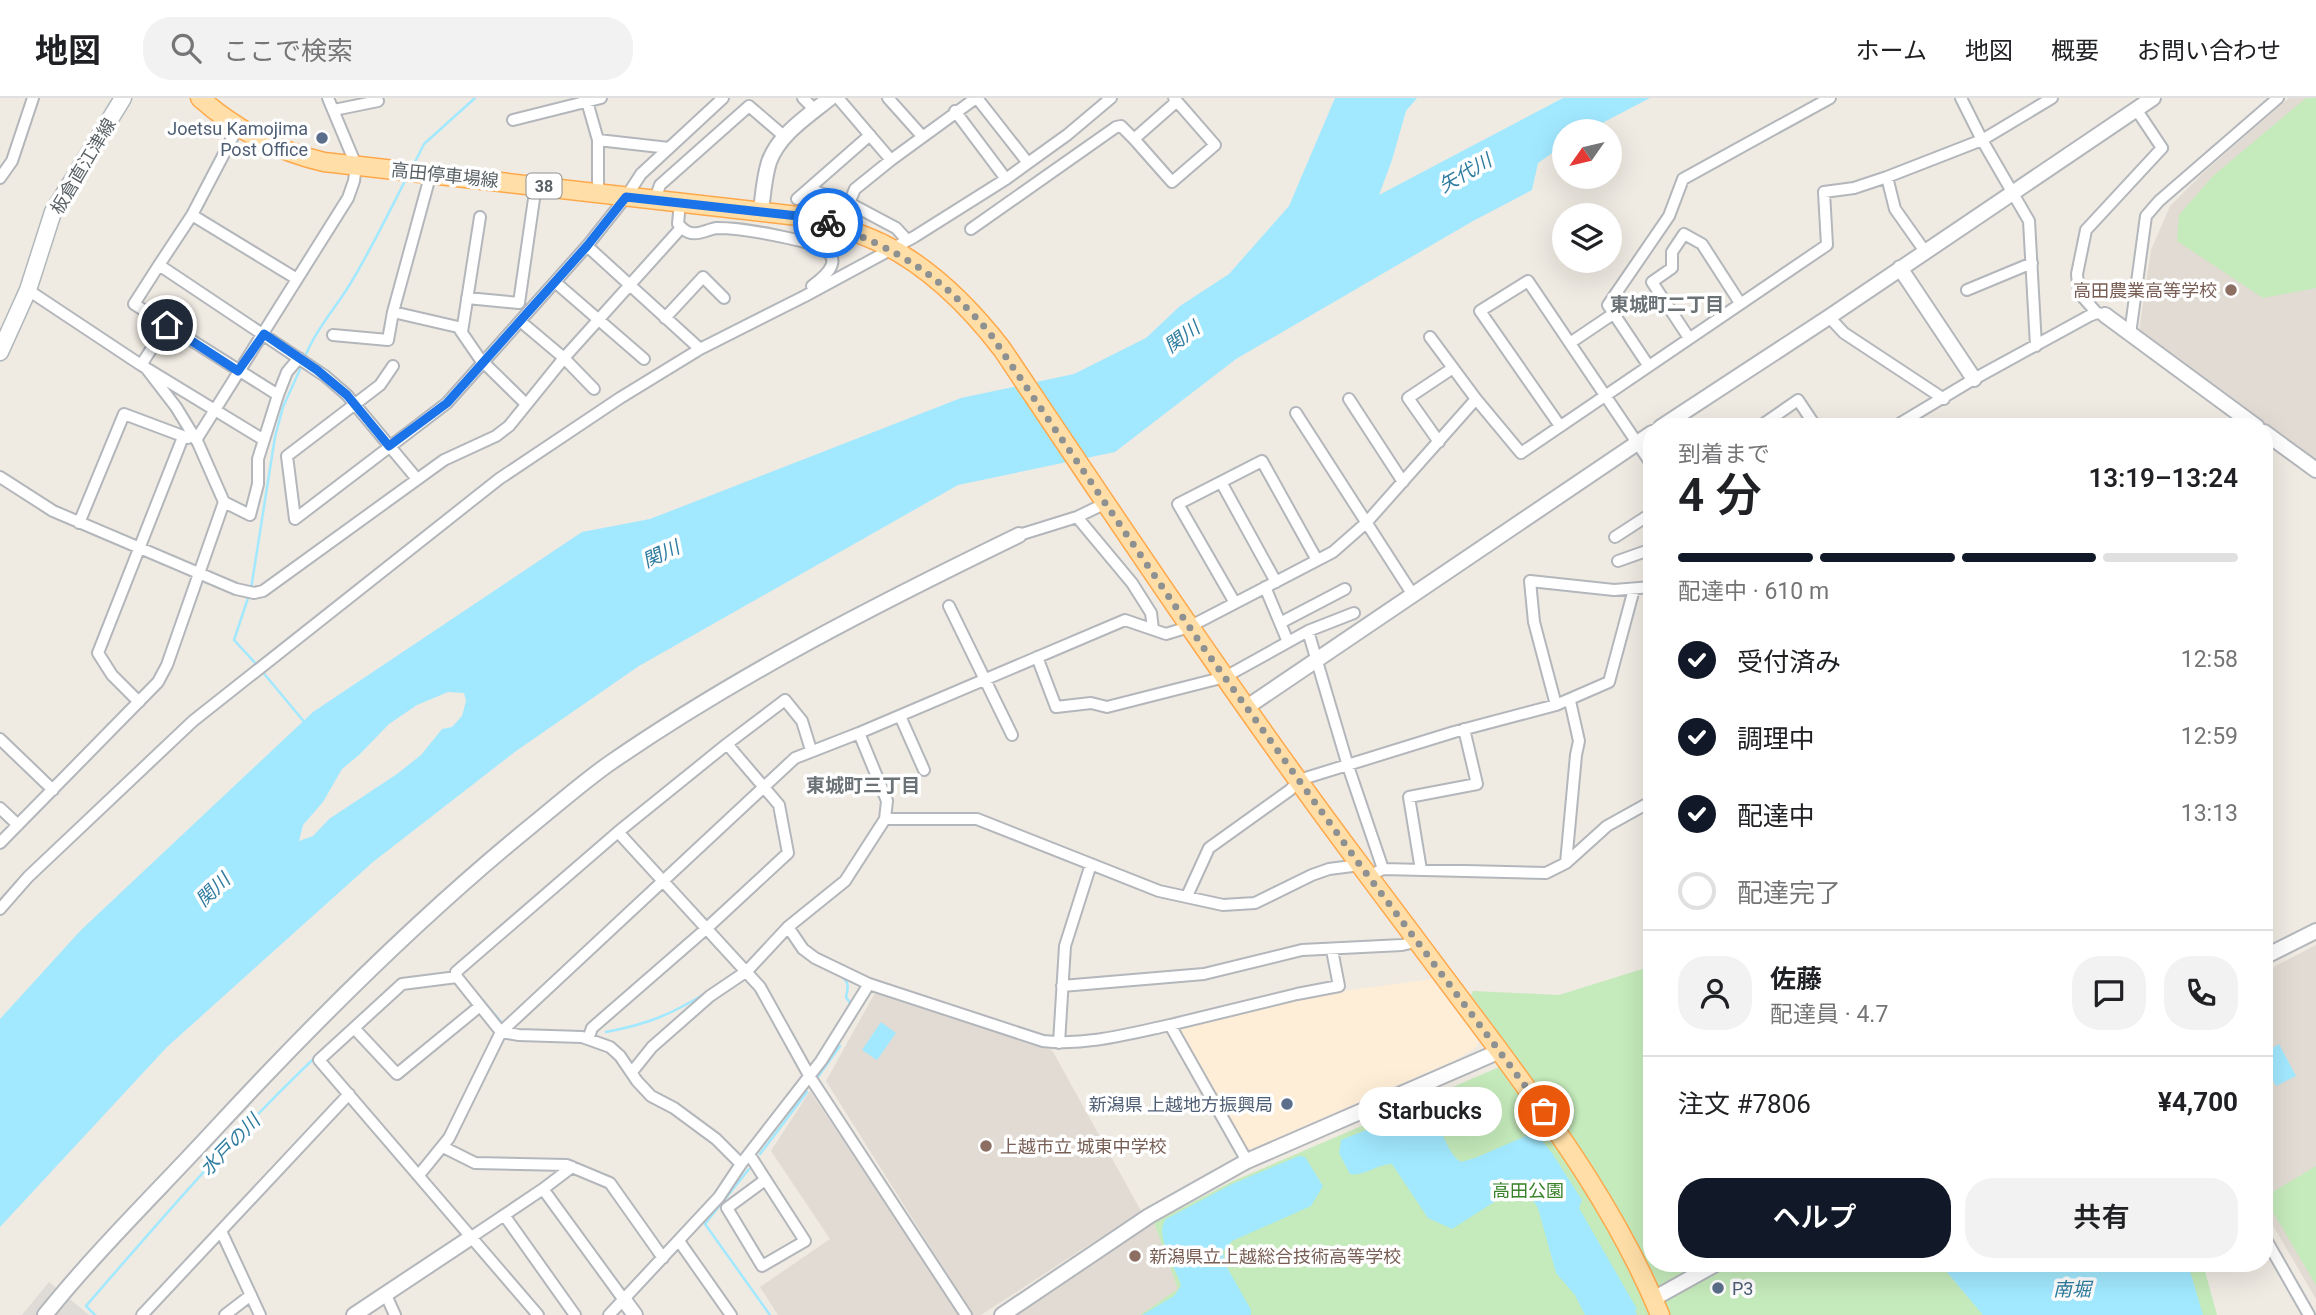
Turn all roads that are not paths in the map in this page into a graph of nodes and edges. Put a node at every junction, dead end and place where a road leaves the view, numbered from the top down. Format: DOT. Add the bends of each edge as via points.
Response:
graph roads {
  1 [pos="33,98"];
  2 [pos="200,98"];
  3 [pos="328,98"];
  4 [pos="376,98"];
  5 [pos="601,98"];
  6 [pos="723,98"];
  7 [pos="803,98"];
  8 [pos="830,98"];
  9 [pos="838,98"];
  10 [pos="887,98"];
  11 [pos="952,98"];
  12 [pos="976,98"];
  13 [pos="1111,98"];
  14 [pos="1830,98"];
  15 [pos="1961,98"];
  16 [pos="2153,98"];
  17 [pos="2277,98"];
  18 [pos="587,99"];
  19 [pos="2049,99"];
  20 [pos="118,100"];
  21 [pos="1175,100"];
  22 [pos="2136,109"];
  23 [pos="334,110"];
  24 [pos="814,110"];
  25 [pos="958,110"];
  26 [pos="513,120"];
  27 [pos="238,127"];
  28 [pos="870,135"];
  29 [pos="785,136"];
  30 [pos="922,136"];
  31 [pos="1134,139"];
  32 [pos="598,140"];
  33 [pos="1982,140"];
  34 [pos="669,148"];
  35 [pos="891,160"];
  36 [pos="1028,163"];
  37 [pos="356,165"];
  38 [pos="431,173"];
  39 [pos="0,177"];
  40 [pos="1887,177"];
  41 [pos="1006,179"];
  42 [pos="536,185"];
  43 [pos="809,189"];
  44 [pos="2013,191"];
  45 [pos="598,192"];
  46 [pos="626,197"];
  47 [pos="654,199"];
  48 [pos="797,199"];
  49 [pos="680,202"];
  50 [pos="849,203"];
  51 [pos="761,211"];
  52 [pos="192,215"];
  53 [pos="480,217"];
  54 [pos="681,228"];
  55 [pos="971,229"];
  56 [pos="587,246"];
  57 [pos="899,247"];
  58 [pos="1924,250"];
  59 [pos="2032,263"];
  60 [pos="159,265"];
  61 [pos="1900,268"];
  62 [pos="297,279"];
  63 [pos="555,282"];
  64 [pos="629,287"];
  65 [pos="29,290"];
  66 [pos="1967,290"];
  67 [pos="804,296"];
  68 [pos="467,298"];
  69 [pos="724,298"];
  70 [pos="1740,303"];
  71 [pos="393,312"];
  72 [pos="1613,314"];
  73 [pos="2101,314"];
  74 [pos="1829,317"];
  75 [pos="665,318"];
  76 [pos="598,321"];
  77 [pos="167,325"];
  78 [pos="526,326"];
  79 [pos="462,332"];
  80 [pos="264,334"];
  81 [pos="2130,334"];
  82 [pos="333,335"];
  83 [pos="1430,337"];
  84 [pos="1689,338"];
  85 [pos="1570,342"];
  86 [pos="2036,346"];
  87 [pos="699,349"];
  88 [pos="0,352"];
  89 [pos="299,358"];
  90 [pos="565,358"];
  91 [pos="644,359"];
  92 [pos="483,362"];
  93 [pos="1648,365"];
  94 [pos="143,366"];
  95 [pos="393,366"];
  96 [pos="1453,368"];
  97 [pos="238,371"];
  98 [pos="1974,379"];
  99 [pos="594,389"];
  100 [pos="278,395"];
  101 [pos="1605,395"];
  102 [pos="1476,398"];
  103 [pos="1944,399"];
  104 [pos="1349,400"];
  105 [pos="526,404"];
  106 [pos="355,405"];
  107 [pos="214,410"];
  108 [pos="1296,413"];
  109 [pos="1675,418"];
  110 [pos="1772,418"];
  111 [pos="1810,418"];
  112 [pos="1910,418"];
  113 [pos="2245,418"];
  114 [pos="1560,426"];
  115 [pos="183,437"];
  116 [pos="1643,439"];
  117 [pos="2273,439"];
  118 [pos="196,440"];
  119 [pos="264,440"];
  120 [pos="1439,442"];
  121 [pos="1637,443"];
  122 [pos="389,446"];
  123 [pos="1643,451"];
  124 [pos="2316,470"];
  125 [pos="0,478"];
  126 [pos="417,480"];
  127 [pos="1222,482"];
  128 [pos="1403,482"];
  129 [pos="1103,499"];
  130 [pos="224,502"];
  131 [pos="1077,517"];
  132 [pos="1643,519"];
  133 [pos="79,523"];
  134 [pos="1366,523"];
  135 [pos="1019,535"];
  136 [pos="1615,537"];
  137 [pos="139,548"];
  138 [pos="1643,551"];
  139 [pos="1317,560"];
  140 [pos="1618,561"];
  141 [pos="199,573"];
  142 [pos="1270,584"];
  143 [pos="1643,588"];
  144 [pos="1345,589"];
  145 [pos="1634,589"];
  146 [pos="1413,595"];
  147 [pos="1234,603"];
  148 [pos="949,606"];
  149 [pos="1354,613"];
  150 [pos="1280,623"];
  151 [pos="1189,626"];
  152 [pos="1153,629"];
  153 [pos="1308,631"];
  154 [pos="1288,642"];
  155 [pos="1037,657"];
  156 [pos="1316,659"];
  157 [pos="1225,677"];
  158 [pos="984,680"];
  159 [pos="1570,701"];
  160 [pos="139,702"];
  161 [pos="1556,705"];
  162 [pos="1247,707"];
  163 [pos="900,716"];
  164 [pos="1464,729"];
  165 [pos="859,733"];
  166 [pos="1012,735"];
  167 [pos="0,739"];
  168 [pos="727,744"];
  169 [pos="811,750"];
  170 [pos="1348,766"];
  171 [pos="924,770"];
  172 [pos="1299,780"];
  173 [pos="765,786"];
  174 [pos="53,790"];
  175 [pos="1643,806"];
  176 [pos="0,808"];
  177 [pos="884,819"];
  178 [pos="18,825"];
  179 [pos="618,832"];
  180 [pos="0,843"];
  181 [pos="1566,863"];
  182 [pos="1091,864"];
  183 [pos="1371,870"];
  184 [pos="1421,870"];
  185 [pos="662,881"];
  186 [pos="1187,896"];
  187 [pos="0,909"];
  188 [pos="788,927"];
  189 [pos="707,928"];
  190 [pos="2316,931"];
  191 [pos="1419,941"];
  192 [pos="1332,950"];
  193 [pos="2273,952"];
  194 [pos="747,971"];
  195 [pos="457,977"];
  196 [pos="869,984"];
  197 [pos="1062,986"];
  198 [pos="480,1006"];
  199 [pos="1170,1025"];
  200 [pos="354,1028"];
  201 [pos="501,1032"];
  202 [pos="588,1039"];
  203 [pos="1059,1043"];
  204 [pos="1500,1051"];
  205 [pos="632,1072"];
  206 [pos="810,1077"];
  207 [pos="349,1094"];
  208 [pos="443,1147"];
  209 [pos="749,1154"];
  210 [pos="1247,1161"];
  211 [pos="741,1164"];
  212 [pos="572,1167"];
  213 [pos="419,1175"];
  214 [pos="765,1180"];
  215 [pos="543,1189"];
  216 [pos="504,1215"];
  217 [pos="221,1231"];
  218 [pos="470,1238"];
  219 [pos="679,1241"];
  220 [pos="2273,1252"];
  221 [pos="663,1258"];
  222 [pos="1705,1272"];
  223 [pos="385,1293"];
  224 [pos="251,1295"];
  225 [pos="624,1300"];
  226 [pos="1657,1307"];
  227 [pos="46,1315"];
  228 [pos="142,1315"];
  229 [pos="225,1315"];
  230 [pos="260,1315"];
  231 [pos="354,1315"];
  232 [pos="395,1315"];
  233 [pos="538,1315"];
  234 [pos="575,1315"];
  235 [pos="609,1315"];
  236 [pos="635,1315"];
  237 [pos="731,1315"];
  238 [pos="966,1315"];
  239 [pos="1002,1315"];
  240 [pos="2309,1315"];
  1 -- 39 [label="street" via="12,161"];
  2 -- 27 [label="main road, 高田停車場線 / 38"];
  3 -- 23 [label="street"];
  4 -- 23 [label="street" via="378,102"];
  5 -- 18 [label="street"];
  6 -- 34 [label="street"];
  7 -- 24 [label="street"];
  8 -- 24 [label="street"];
  9 -- 28 [label="street"];
  10 -- 30 [label="street"];
  11 -- 25 [label="street"];
  12 -- 25 [label="street"];
  12 -- 36 [label="street"];
  13 -- 36 [label="street"];
  14 -- 72 [label="street" via="1683,179 1669,216 1608,305"];
  15 -- 33 [label="street"];
  16 -- 22 [label="street"];
  17 -- 81 [label="street" via="2146,216"];
  18 -- 26 [label="street"];
  18 -- 32 [label="street"];
  19 -- 33 [label="street"];
  20 -- 65 [label="main road, 板倉直江津線" via="53,212"];
  21 -- 31 [label="street"];
  21 -- 31 [label="street" via="1215,145 1172,183"];
  22 -- 44 [label="street"];
  22 -- 73 [label="street" via="2162,148 2085,230 2077,285"];
  23 -- 37 [label="street"];
  24 -- 29 [label="street"];
  25 -- 30 [label="street"];
  25 -- 41 [label="street"];
  27 -- 37 [label="main road, 高田停車場線 / 38" via="294,155"];
  27 -- 52 [label="street"];
  28 -- 35 [label="street"];
  28 -- 43 [label="street"];
  29 -- 47 [label="street" via="749,106 660,185"];
  29 -- 51 [label="street" via="771,158"];
  30 -- 35 [label="street"];
  31 -- 55 [label="street" via="1121,126 1116,127"];
  32 -- 34 [label="street"];
  32 -- 45 [label="street"];
  33 -- 40 [label="street"];
  33 -- 44 [label="street"];
  34 -- 46 [label="street" via="641,174"];
  35 -- 50 [label="street" via="855,189"];
  36 -- 41 [label="street"];
  37 -- 38 [label="main road, 高田停車場線 / 38"];
  37 -- 62 [label="street" via="348,198"];
  38 -- 42 [label="main road, 高田停車場線 / 38"];
  38 -- 71 [label="street"];
  40 -- 58 [label="street" via="1895,209"];
  40 -- 70 [label="street" via="1824,192 1827,245"];
  41 -- 57 [label="street"];
  42 -- 45 [label="main road, 高田停車場線 / 38"];
  42 -- 68 [label="street" via="519,303"];
  43 -- 48 [label="street"];
  43 -- 50 [label="street"];
  44 -- 58 [label="street"];
  44 -- 59 [label="street" via="2029,221"];
  45 -- 46 [label="main road, 高田停車場線 / 38"];
  46 -- 47 [label="main road, 高田停車場線 / 38"];
  46 -- 56 [label="street"];
  47 -- 49 [label="main road, 高田停車場線 / 38"];
  49 -- 51 [label="main road, 高田停車場線 / 38"];
  49 -- 54 [label="street"];
  50 -- 57 [label="street" via="895,228"];
  51 -- 57 [label="main road, 高田停車場線 / 38" via="816,218"];
  52 -- 60 [label="street"];
  52 -- 62 [label="street"];
  53 -- 68 [label="street"];
  54 -- 64 [label="street"];
  54 -- 67 [label="street" via="693,234 714,228 765,233 823,247 832,258 830,268"];
  56 -- 63 [label="street"];
  56 -- 64 [label="street"];
  57 -- 67 [label="street"];
  57 -- 129 [label="main road, 高田停車場線 / 38" via="989,332"];
  58 -- 61 [label="street"];
  59 -- 66 [label="street"];
  59 -- 86 [label="street"];
  60 -- 77 [label="street" via="134,304"];
  60 -- 80 [label="street"];
  61 -- 74 [label="street"];
  61 -- 98 [label="street"];
  62 -- 80 [label="street"];
  63 -- 76 [label="street"];
  63 -- 92 [label="street"];
  64 -- 75 [label="street"];
  64 -- 76 [label="street"];
  65 -- 88 [label="main road, 板倉直江津線"];
  65 -- 94 [label="street"];
  67 -- 87 [label="street"];
  68 -- 79 [label="street"];
  69 -- 75 [label="street" via="703,277"];
  70 -- 84 [label="street"];
  70 -- 84 [label="street" via="1702,244 1684,234 1672,252 1672,268 1652,282"];
  71 -- 79 [label="street" via="458,327"];
  71 -- 82 [label="street" via="388,340"];
  72 -- 85 [label="street"];
  72 -- 93 [label="street"];
  73 -- 81 [label="street"];
  73 -- 86 [label="street"];
  74 -- 103 [label="street" via="1844,333"];
  74 -- 109 [label="street"];
  75 -- 87 [label="street"];
  76 -- 90 [label="street"];
  76 -- 91 [label="street"];
  77 -- 94 [label="street"];
  77 -- 97 [label="street"];
  78 -- 90 [label="street"];
  79 -- 92 [label="street"];
  80 -- 89 [label="street"];
  80 -- 97 [label="street"];
  81 -- 113 [label="street"];
  83 -- 96 [label="street"];
  84 -- 93 [label="street"];
  85 -- 101 [label="street"];
  85 -- 114 [label="street" via="1528,281 1480,311"];
  86 -- 98 [label="street"];
  87 -- 187 [label="street" via="499,479 193,721"];
  89 -- 100 [label="street"];
  89 -- 106 [label="street"];
  90 -- 99 [label="street"];
  90 -- 105 [label="street"];
  92 -- 105 [label="street"];
  92 -- 122 [label="street" via="447,403"];
  93 -- 101 [label="street"];
  94 -- 107 [label="street"];
  94 -- 118 [label="street"];
  95 -- 106 [label="street" via="380,385"];
  96 -- 102 [label="street"];
  96 -- 120 [label="street" via="1408,398"];
  97 -- 100 [label="street"];
  97 -- 107 [label="street"];
  98 -- 103 [label="street"];
  100 -- 119 [label="street"];
  101 -- 114 [label="street"];
  101 -- 121 [label="street"];
  102 -- 114 [label="street" via="1521,453"];
  102 -- 120 [label="street"];
  103 -- 112 [label="street"];
  104 -- 128 [label="street"];
  105 -- 126 [label="street" via="496,436 444,460"];
  106 -- 122 [label="street"];
  106 -- 122 [label="street" via="287,456 295,519"];
  107 -- 118 [label="street"];
  107 -- 119 [label="street"];
  108 -- 134 [label="street"];
  110 -- 111 [label="street" via="1798,400"];
  115 -- 118 [label="street"];
  115 -- 133 [label="street" via="124,414"];
  115 -- 137 [label="street"];
  116 -- 121 [label="street"];
  117 -- 124 [label="street"];
  118 -- 130 [label="street"];
  119 -- 130 [label="street" via="250,515"];
  120 -- 128 [label="street"];
  121 -- 123 [label="street"];
  121 -- 146 [label="street"];
  122 -- 126 [label="street"];
  125 -- 133 [label="street"];
  126 -- 141 [label="street" via="263,591 236,589"];
  127 -- 139 [label="street" via="1262,461"];
  127 -- 142 [label="street"];
  127 -- 147 [label="street" via="1178,504"];
  128 -- 134 [label="street"];
  129 -- 131 [label="street"];
  129 -- 151 [label="main road, 高田停車場線 / 38"];
  130 -- 141 [label="street"];
  131 -- 135 [label="street"];
  131 -- 152 [label="street" via="1132,583 1152,613"];
  132 -- 136 [label="street"];
  133 -- 137 [label="street"];
  134 -- 139 [label="street"];
  134 -- 146 [label="street"];
  135 -- 227 [label="street" via="807,642 673,721 587,781 408,931 251,1090"];
  137 -- 141 [label="street"];
  137 -- 160 [label="street" via="98,653"];
  138 -- 140 [label="street"];
  139 -- 142 [label="street"];
  141 -- 160 [label="street" via="167,664"];
  142 -- 147 [label="street"];
  142 -- 150 [label="street"];
  143 -- 145 [label="street"];
  144 -- 150 [label="street"];
  145 -- 159 [label="street" via="1609,681"];
  145 -- 161 [label="street" via="1530,581 1534,622"];
  146 -- 156 [label="street"];
  147 -- 151 [label="street"];
  148 -- 158 [label="street"];
  149 -- 153 [label="street"];
  150 -- 154 [label="street"];
  151 -- 152 [label="street" via="1166,634"];
  151 -- 157 [label="main road, 高田停車場線 / 38"];
  152 -- 155 [label="street" via="1125,620"];
  153 -- 154 [label="street"];
  153 -- 156 [label="street"];
  154 -- 157 [label="street"];
  155 -- 157 [label="street" via="1056,707 1091,703 1107,707"];
  155 -- 158 [label="street"];
  156 -- 162 [label="street"];
  156 -- 170 [label="street"];
  157 -- 162 [label="main road, 高田停車場線 / 38"];
  158 -- 163 [label="street"];
  158 -- 166 [label="street"];
  159 -- 161 [label="street"];
  159 -- 181 [label="street" via="1579,741"];
  160 -- 174 [label="street"];
  161 -- 164 [label="street"];
  162 -- 172 [label="main road, 高田停車場線 / 38"];
  163 -- 165 [label="street"];
  163 -- 171 [label="street"];
  164 -- 170 [label="street"];
  164 -- 184 [label="street" via="1477,784 1409,797"];
  165 -- 169 [label="street"];
  165 -- 177 [label="street" via="887,801"];
  167 -- 174 [label="street"];
  168 -- 169 [label="street" via="785,699 802,720"];
  168 -- 173 [label="street"];
  168 -- 179 [label="street"];
  169 -- 173 [label="street" via="795,758"];
  170 -- 172 [label="street"];
  170 -- 183 [label="street"];
  172 -- 183 [label="main road, 高田停車場線 / 38"];
  172 -- 186 [label="street" via="1209,848"];
  173 -- 185 [label="street"];
  173 -- 189 [label="street" via="779,805 788,853"];
  174 -- 178 [label="street"];
  175 -- 181 [label="street" via="1607,826"];
  176 -- 178 [label="street"];
  177 -- 182 [label="street" via="977,819"];
  177 -- 188 [label="street" via="845,881"];
  178 -- 180 [label="street"];
  179 -- 185 [label="street"];
  179 -- 195 [label="street" via="456,972"];
  181 -- 184 [label="street" via="1546,873"];
  182 -- 186 [label="street" via="1159,891"];
  182 -- 197 [label="street" via="1065,946"];
  183 -- 184 [label="street"];
  183 -- 186 [label="street" via="1329,869 1248,905 1223,905"];
  183 -- 191 [label="main road, 高田停車場線 / 38"];
  185 -- 189 [label="street"];
  185 -- 201 [label="street"];
  188 -- 194 [label="street"];
  188 -- 196 [label="street" via="815,958"];
  189 -- 194 [label="street"];
  189 -- 202 [label="street" via="592,1028"];
  190 -- 193 [label="street"];
  191 -- 192 [label="street"];
  191 -- 204 [label="main road, 高田停車場線 / 38"];
  192 -- 197 [label="street" via="1302,950 1204,974"];
  192 -- 199 [label="street" via="1339,986"];
  194 -- 205 [label="street" via="702,1003 652,1047"];
  194 -- 206 [label="street"];
  195 -- 198 [label="street"];
  195 -- 200 [label="street" via="402,984"];
  196 -- 203 [label="street"];
  196 -- 206 [label="street"];
  197 -- 203 [label="street"];
  198 -- 200 [label="street" via="397,1074"];
  198 -- 201 [label="street"];
  199 -- 203 [label="street"];
  199 -- 210 [label="street"];
  200 -- 207 [label="street" via="319,1060"];
  201 -- 202 [label="street"];
  201 -- 208 [label="street"];
  202 -- 205 [label="street" via="615,1051"];
  204 -- 210 [label="street"];
  204 -- 226 [label="main road, 高田停車場線 / 38" via="1585,1174"];
  205 -- 211 [label="street" via="651,1096 716,1139"];
  206 -- 209 [label="street"];
  206 -- 238 [label="street"];
  207 -- 213 [label="street"];
  207 -- 217 [label="street"];
  208 -- 212 [label="street" via="475,1163"];
  208 -- 213 [label="street"];
  209 -- 211 [label="street"];
  209 -- 214 [label="street"];
  210 -- 239 [label="street" via="1149,1216"];
  211 -- 219 [label="street" via="719,1197"];
  212 -- 215 [label="street"];
  212 -- 221 [label="street" via="610,1183"];
  213 -- 218 [label="street"];
  214 -- 214 [label="street" via="727,1208 762,1265 804,1241"];
  215 -- 216 [label="street"];
  215 -- 225 [label="street"];
  216 -- 218 [label="street"];
  216 -- 234 [label="street"];
  217 -- 224 [label="street"];
  217 -- 228 [label="street"];
  218 -- 223 [label="street"];
  218 -- 233 [label="street"];
  219 -- 221 [label="street"];
  219 -- 237 [label="street"];
  220 -- 240 [label="street"];
  221 -- 225 [label="street"];
  222 -- 226 [label="street"];
  223 -- 231 [label="street"];
  223 -- 232 [label="street"];
  224 -- 229 [label="street"];
  224 -- 230 [label="street"];
  225 -- 235 [label="street"];
  225 -- 236 [label="street"];
}
